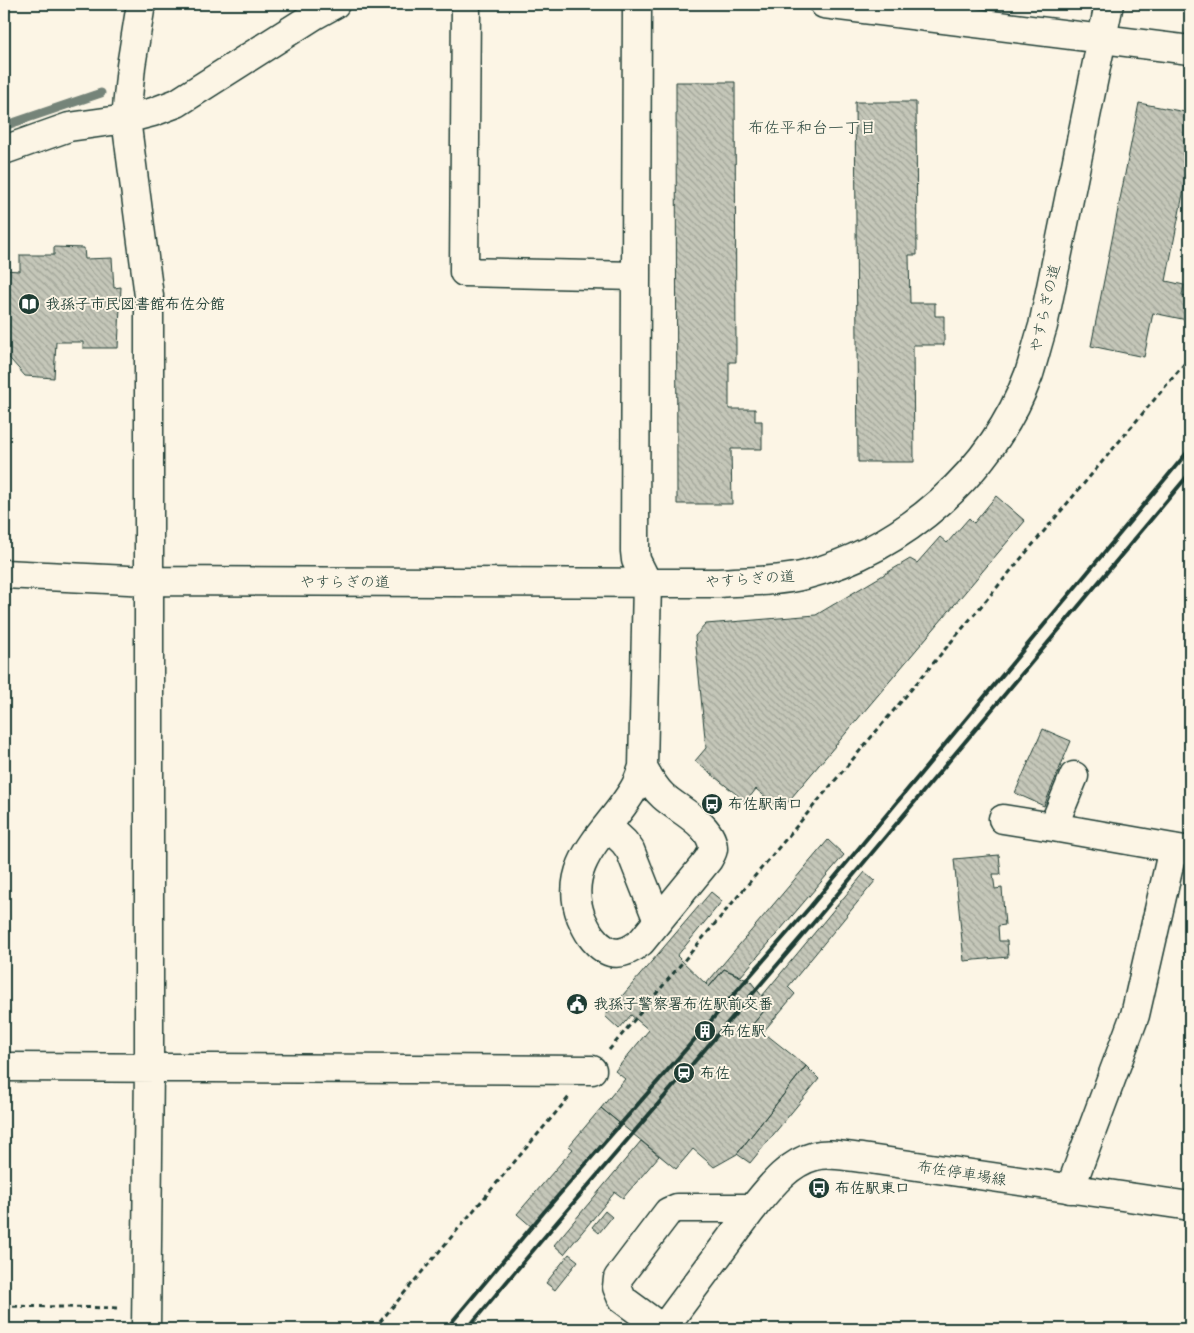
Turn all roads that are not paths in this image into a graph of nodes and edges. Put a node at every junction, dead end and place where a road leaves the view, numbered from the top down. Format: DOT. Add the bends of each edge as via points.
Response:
graph roads {
  1 [pos="141,4"];
  2 [pos="335,4"];
  3 [pos="466,4"];
  4 [pos="637,4"];
  5 [pos="824,4"];
  6 [pos="1109,4"];
  7 [pos="1102,39"];
  8 [pos="1190,50"];
  9 [pos="126,119"];
  10 [pos="4,150"];
  11 [pos="636,276"];
  12 [pos="4,574"];
  13 [pos="149,581"];
  14 [pos="647,582"];
  15 [pos="643,767"];
  16 [pos="1074,776"];
  17 [pos="1003,819"];
  18 [pos="607,826"];
  19 [pos="1053,827"];
  20 [pos="1182,850"];
  21 [pos="658,921"];
  22 [pos="4,1067"];
  23 [pos="149,1068"];
  24 [pos="592,1070"];
  25 [pos="1070,1189"];
  26 [pos="1190,1206"];
  27 [pos="753,1208"];
  28 [pos="146,1319"];
  29 [pos="663,1329"];
  1 -- 9 [label="street"];
  2 -- 9 [label="street" via="177,103"];
  3 -- 11 [label="street" via="464,272"];
  4 -- 11 [label="street"];
  5 -- 7 [label="street"];
  6 -- 7 [label="street, やすらぎの道"];
  7 -- 8 [label="street"];
  7 -- 14 [label="street, やすらぎの道" via="1043,326 1028,374 1010,414 965,476 925,515 885,542 841,563 803,575 762,580"];
  9 -- 10 [label="street" via="69,127"];
  9 -- 13 [label="street" via="149,296"];
  11 -- 14 [label="street" via="635,551"];
  12 -- 13 [label="street, やすらぎの道"];
  13 -- 14 [label="street, やすらぎの道"];
  13 -- 23 [label="street"];
  14 -- 15 [label="street"];
  15 -- 18 [label="street" via="636,785"];
  15 -- 21 [label="street" via="663,796 705,829 713,850"];
  16 -- 19 [label="street"];
  17 -- 19 [label="street"];
  18 -- 21 [label="street" via="630,850"];
  18 -- 21 [label="street" via="581,865 576,886 578,907 586,930 597,945 619,953 630,951 641,942"];
  19 -- 20 [label="street"];
  20 -- 25 [label="street" via="1134,1015"];
  22 -- 23 [label="street"];
  23 -- 24 [label="street"];
  23 -- 28 [label="street"];
  25 -- 26 [label="street, 布佐停車場線"];
  25 -- 27 [label="street, 布佐停車場線" via="862,1158 817,1156 787,1171"];
  27 -- 29 [label="street, 布佐停車場線"];
  27 -- 29 [label="street" via="678,1208 668,1212 618,1278 617,1287 622,1299"];
}
